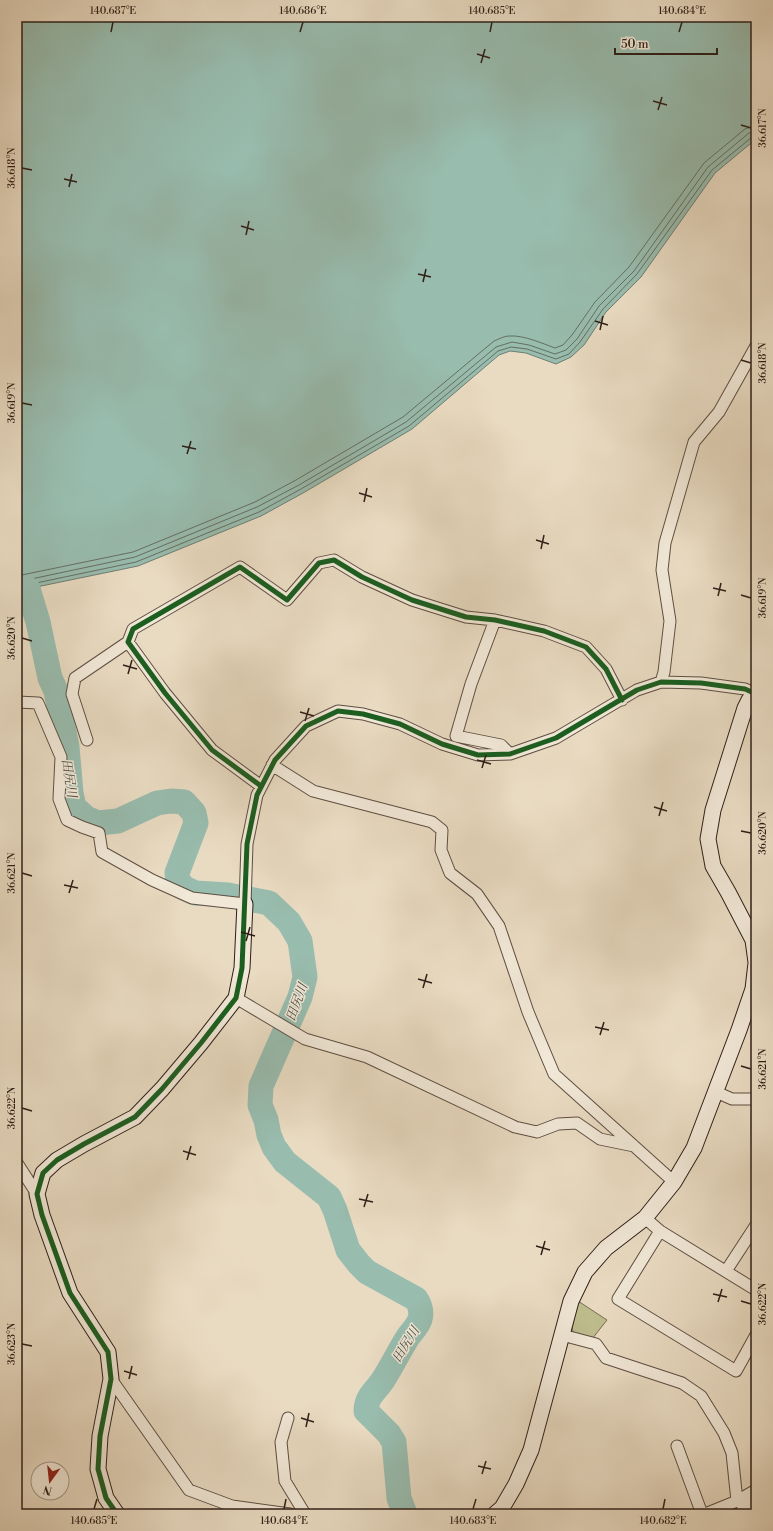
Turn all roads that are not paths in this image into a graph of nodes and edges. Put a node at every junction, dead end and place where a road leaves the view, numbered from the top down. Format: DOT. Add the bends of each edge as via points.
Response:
graph roads {
  1 [pos="756,346"];
  2 [pos="495,620"];
  3 [pos="128,642"];
  4 [pos="661,682"];
  5 [pos="756,694"];
  6 [pos="622,700"];
  7 [pos="17,702"];
  8 [pos="87,740"];
  9 [pos="510,754"];
  10 [pos="272,765"];
  11 [pos="261,786"];
  12 [pos="246,897"];
  13 [pos="755,941"];
  14 [pos="756,963"];
  15 [pos="236,998"];
  16 [pos="716,1092"];
  17 [pos="756,1099"];
  18 [pos="635,1146"];
  19 [pos="17,1163"];
  20 [pos="674,1182"];
  21 [pos="37,1194"];
  22 [pos="645,1218"];
  23 [pos="756,1225"];
  24 [pos="660,1231"];
  25 [pos="726,1271"];
  26 [pos="756,1290"];
  27 [pos="562,1335"];
  28 [pos="756,1335"];
  29 [pos="111,1380"];
  30 [pos="288,1418"];
  31 [pos="677,1446"];
  32 [pos="747,1495"];
  33 [pos="117,1514"];
  34 [pos="290,1514"];
  35 [pos="305,1514"];
  36 [pos="496,1514"];
  37 [pos="703,1514"];
  38 [pos="740,1514"];
  39 [pos="751,1514"];
  1 -- 4 [label="street" via="719,412 694,442 665,543 662,570 670,621"];
  2 -- 3 [label="street" via="466,617 412,600 362,577 334,560 319,563 287,600 240,567 133,629"];
  2 -- 6 [label="street" via="544,631 586,647 606,669"];
  2 -- 9 [label="street" via="470,684 456,736 500,745"];
  3 -- 8 [label="street" via="74,678 72,694"];
  3 -- 11 [label="street" via="165,693 212,750"];
  4 -- 5 [label="street" via="701,683 745,689"];
  4 -- 6 [label="street" via="637,690"];
  5 -- 13 [label="street" via="745,708 713,810 708,839 712,866"];
  6 -- 9 [label="street" via="556,738"];
  7 -- 12 [label="street" via="38,703 61,758 59,799 67,820 99,833 102,852 152,880 192,898"];
  9 -- 10 [label="street" via="478,754 442,744 400,724 363,714 338,712 306,726"];
  10 -- 11 [label="street"];
  10 -- 18 [label="street" via="313,791 432,822 442,830 441,850 450,873 477,894 499,926 528,1012 554,1074"];
  11 -- 12 [label="street" via="247,844"];
  12 -- 15 [label="street" via="242,968"];
  13 -- 14 [label="street"];
  14 -- 16 [label="street" via="753,988"];
  15 -- 18 [label="street" via="304,1040 367,1058 515,1126 537,1132 558,1124 577,1123 600,1140"];
  15 -- 21 [label="street" via="167,1084 135,1117 57,1160 43,1173"];
  16 -- 17 [label="street" via="732,1099"];
  16 -- 20 [label="street" via="694,1148"];
  18 -- 20 [label="street"];
  19 -- 21 [label="street"];
  20 -- 22 [label="street"];
  21 -- 29 [label="street" via="70,1293 108,1352"];
  22 -- 24 [label="street"];
  22 -- 27 [label="street" via="606,1248 585,1272 571,1301"];
  23 -- 25 [label="street"];
  24 -- 25 [label="street"];
  24 -- 28 [label="street" via="618,1299 736,1371"];
  25 -- 26 [label="street"];
  27 -- 32 [label="street" via="596,1344 606,1358 682,1383 701,1396 724,1433"];
  27 -- 36 [label="street" via="531,1450 516,1484"];
  29 -- 33 [label="street" via="100,1436 98,1469 106,1498"];
  29 -- 34 [label="street" via="189,1490 232,1506"];
  30 -- 35 [label="street" via="281,1442 285,1481"];
  31 -- 37 [label="street"];
  32 -- 37 [label="street"];
  32 -- 38 [label="street"];
  32 -- 39 [label="street"];
}
